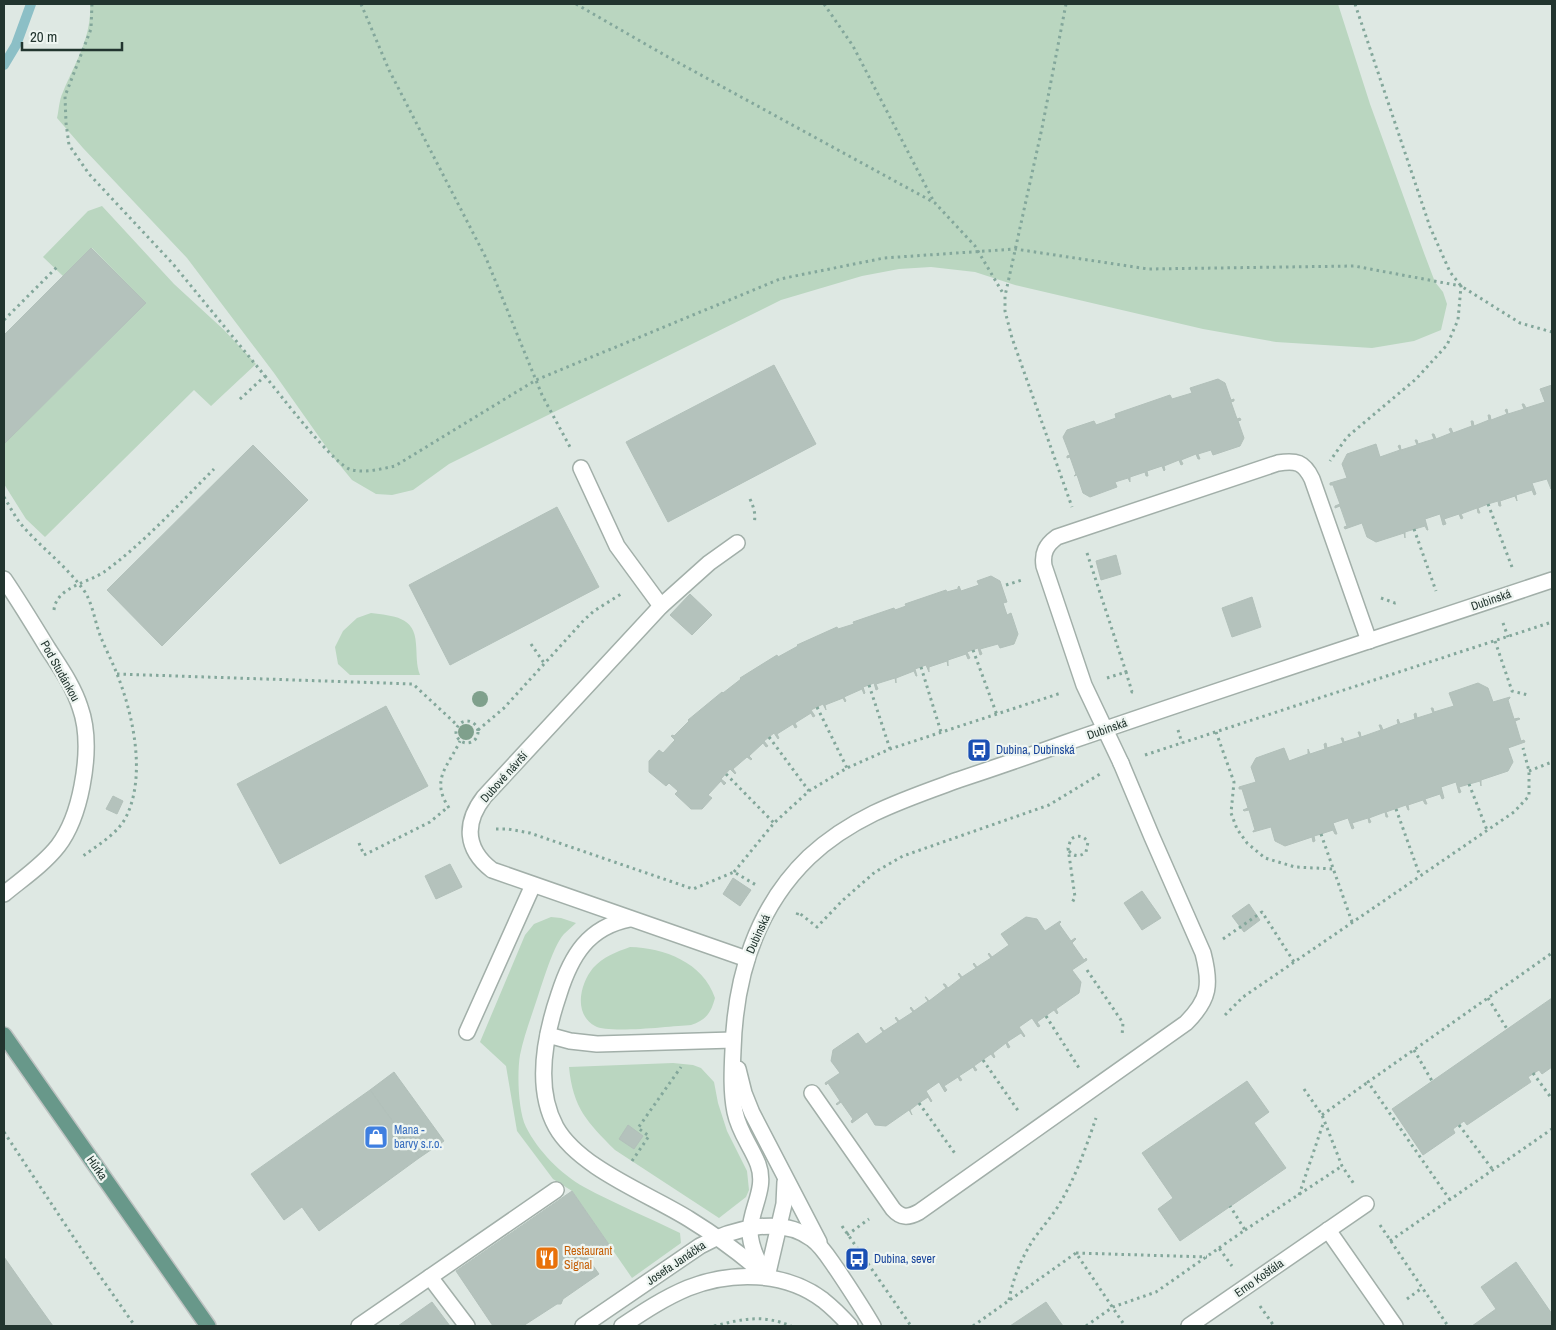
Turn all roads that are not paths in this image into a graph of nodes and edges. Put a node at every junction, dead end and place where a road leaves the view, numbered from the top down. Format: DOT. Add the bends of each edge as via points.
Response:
graph roads {
  1 [pos="581,468"];
  2 [pos="737,542"];
  3 [pos="4,579"];
  4 [pos="1552,580"];
  5 [pos="661,606"];
  6 [pos="1369,642"];
  7 [pos="1104,730"];
  8 [pos="533,885"];
  9 [pos="4,894"];
  10 [pos="630,919"];
  11 [pos="747,959"];
  12 [pos="467,1032"];
  13 [pos="4,1035"];
  14 [pos="548,1035"];
  15 [pos="733,1040"];
  16 [pos="812,1093"];
  17 [pos="783,1173"];
  18 [pos="556,1190"];
  19 [pos="1366,1204"];
  20 [pos="751,1227"];
  21 [pos="780,1227"];
  22 [pos="1328,1230"];
  23 [pos="716,1237"];
  24 [pos="822,1248"];
  25 [pos="430,1277"];
  26 [pos="767,1277"];
  27 [pos="206,1326"];
  28 [pos="359,1326"];
  29 [pos="467,1326"];
  30 [pos="583,1326"];
  31 [pos="622,1326"];
  32 [pos="850,1326"];
  33 [pos="873,1326"];
  34 [pos="1189,1326"];
  35 [pos="1395,1326"];
  1 -- 5 [label="street" via="617,546"];
  2 -- 5 [label="street, Dubové návrší"];
  3 -- 9 [label="street, Pod Studánkou" via="62,670 80,708 86,740 79,804 68,828 58,846"];
  4 -- 6 [label="street, Dubinská"];
  5 -- 8 [label="street, Dubové návrší" via="476,808 471,838 478,856 484,864 502,874"];
  6 -- 7 [label="street, Dubinská"];
  6 -- 7 [label="street" via="1306,467 1294,462 1278,463 1056,537 1046,548 1043,560 1084,685"];
  7 -- 11 [label="street, Dubinská" via="911,797 874,812 834,836 808,858 776,898"];
  7 -- 16 [label="street" via="1203,953 1208,981 1198,1010 1186,1022 909,1217 900,1216 890,1204"];
  8 -- 10 [label="street"];
  8 -- 12 [label="street"];
  10 -- 11 [label="street"];
  10 -- 14 [label="street" via="601,929 580,949 563,981"];
  11 -- 15 [label="street, Dubinská" via="736,1002"];
  13 -- 27 [label="main road, Hůrka"];
  14 -- 15 [label="street" via="590,1044"];
  14 -- 23 [label="street" via="544,1061 548,1103 556,1127 575,1150 618,1180"];
  15 -- 17 [label="street, Dubinská" via="744,1094"];
  15 -- 20 [label="street, Dubinská" via="734,1111 760,1174 761,1186"];
  17 -- 21 [label="street, Dubinská" via="785,1194"];
  17 -- 24 [label="street, Dubinská"];
  18 -- 25 [label="street"];
  19 -- 22 [label="street, Erno Košťála"];
  20 -- 21 [label="street, Josefa Janáčka"];
  20 -- 23 [label="street, Josefa Janáčka"];
  20 -- 26 [label="street, Dubinská" via="754,1250"];
  21 -- 24 [label="street, Josefa Janáčka" via="807,1235"];
  21 -- 26 [label="street"];
  22 -- 34 [label="street, Erno Košťála"];
  22 -- 35 [label="street"];
  23 -- 26 [label="street"];
  23 -- 30 [label="street, Josefa Janáčka"];
  24 -- 33 [label="street, Josefa Janáčka"];
  25 -- 28 [label="street"];
  25 -- 29 [label="street"];
  26 -- 31 [label="street, Josefa Janáčka" via="733,1278 689,1288 664,1299"];
  26 -- 32 [label="street, Josefa Janáčka" via="809,1291"];
}
